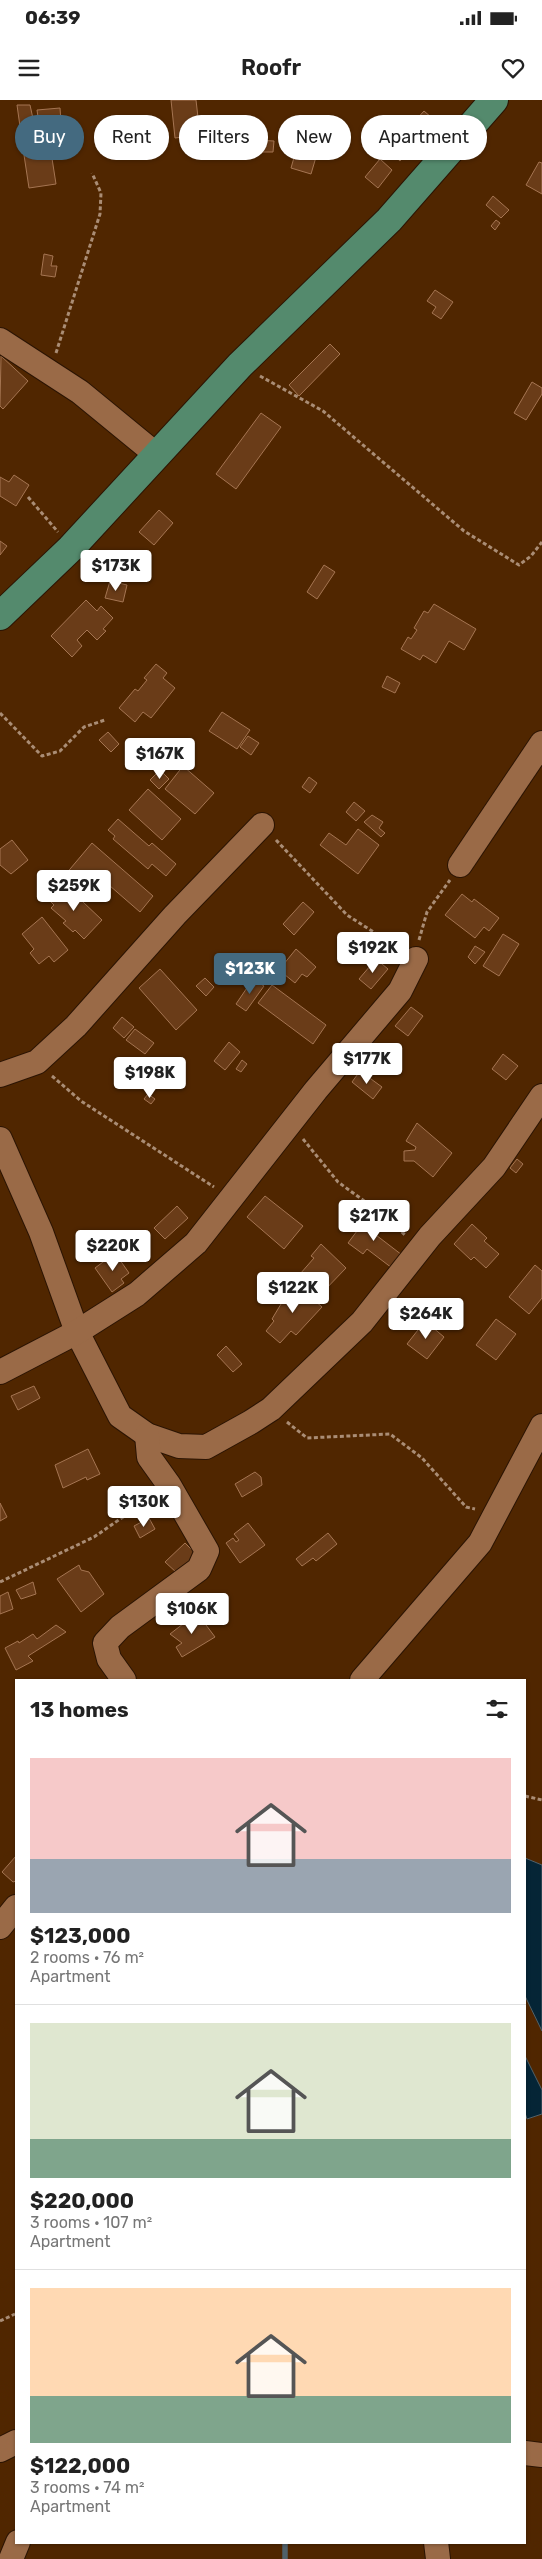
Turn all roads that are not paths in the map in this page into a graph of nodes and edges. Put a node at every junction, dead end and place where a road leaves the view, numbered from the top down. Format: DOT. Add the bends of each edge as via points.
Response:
graph roads {
  1 [pos="494,100"];
  2 [pos="0,340"];
  3 [pos="158,456"];
  4 [pos="0,616"];
  5 [pos="542,743"];
  6 [pos="262,825"];
  7 [pos="460,865"];
  8 [pos="416,960"];
  9 [pos="0,1075"];
  10 [pos="542,1096"];
  11 [pos="0,1139"];
  12 [pos="78,1332"];
  13 [pos="0,1372"];
  14 [pos="542,1426"];
  15 [pos="147,1435"];
  16 [pos="123,1679"];
  17 [pos="363,1679"];
  18 [pos="15,1908"];
  19 [pos="0,1927"];
  20 [pos="15,2442"];
  21 [pos="0,2450"];
  22 [pos="526,2453"];
  23 [pos="542,2455"];
  24 [pos="17,2544"];
  25 [pos="436,2544"];
  26 [pos="11,2559"];
  27 [pos="438,2559"];
  1 -- 3 [label="main road" via="389,220 240,365"];
  2 -- 3 [label="street" via="80,392"];
  3 -- 4 [label="main road" via="71,548"];
  5 -- 7 [label="street"];
  6 -- 9 [label="street" via="175,915 76,1026 37,1062"];
  8 -- 12 [label="street" via="400,991 289,1124 196,1243 152,1282"];
  10 -- 15 [label="street" via="494,1167 430,1236 362,1322 271,1409 206,1447 178,1446"];
  11 -- 12 [label="street" via="41,1232"];
  12 -- 13 [label="street"];
  12 -- 15 [label="street" via="120,1416"];
  14 -- 17 [label="street" via="480,1543"];
  15 -- 16 [label="street" via="149,1457 207,1551 199,1569 120,1627 106,1643 110,1659"];
  18 -- 19 [label="street"];
  20 -- 21 [label="street"];
  22 -- 23 [label="street"];
  24 -- 26 [label="street"];
  25 -- 27 [label="street"];
}
